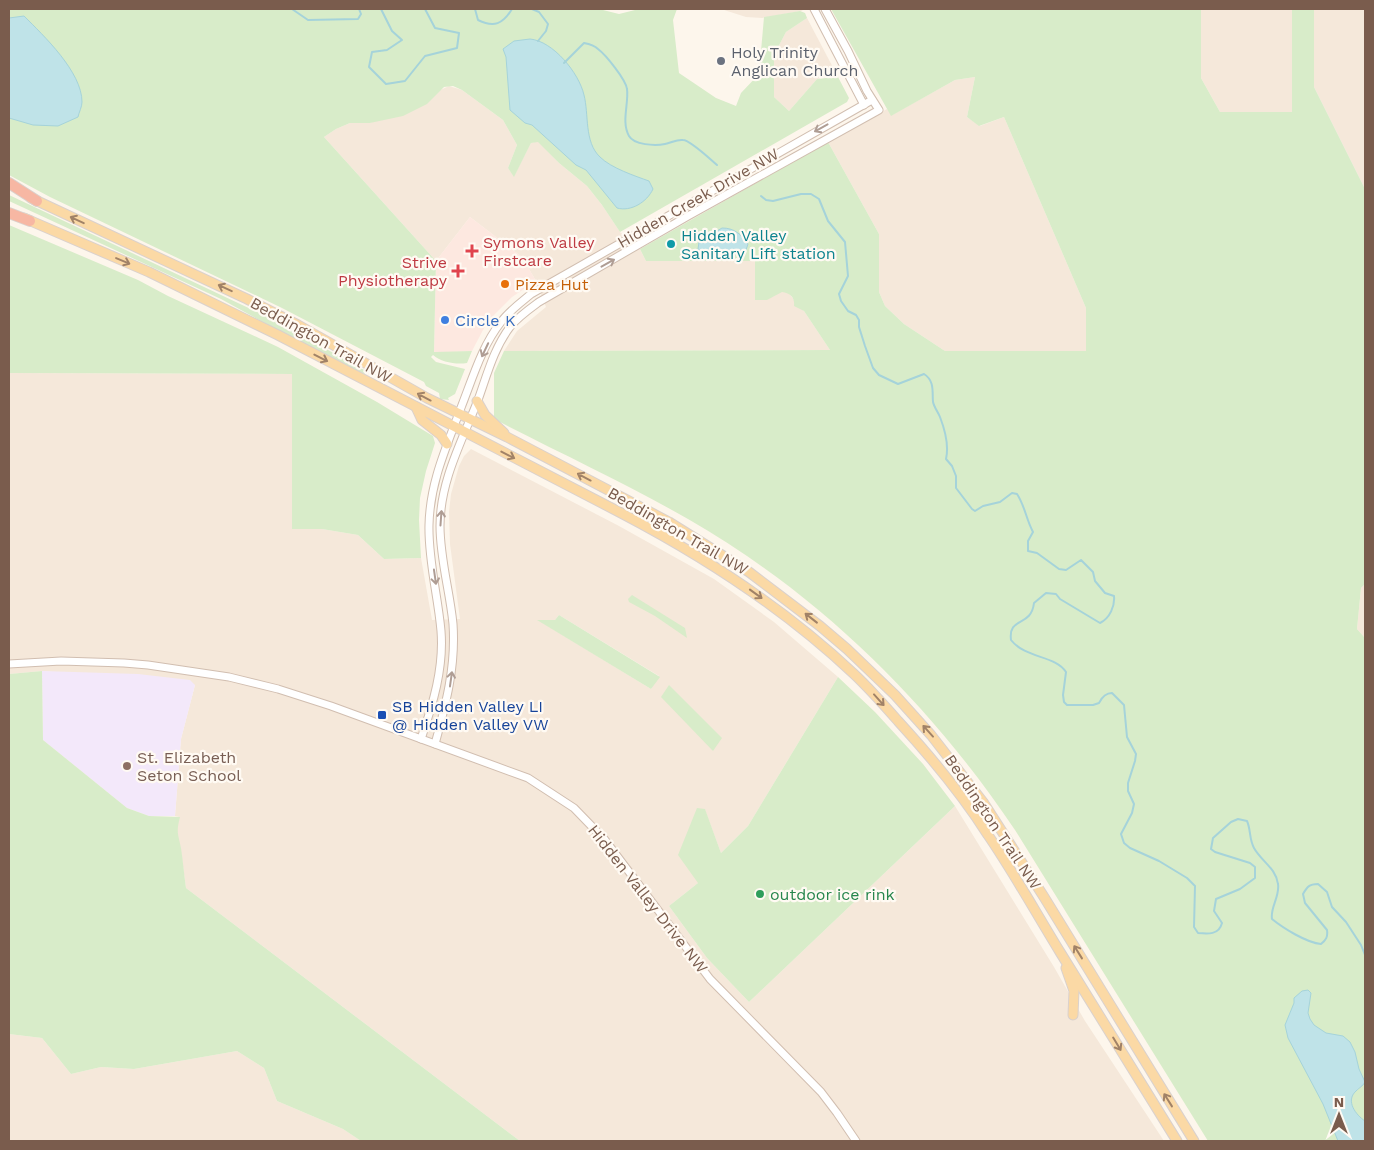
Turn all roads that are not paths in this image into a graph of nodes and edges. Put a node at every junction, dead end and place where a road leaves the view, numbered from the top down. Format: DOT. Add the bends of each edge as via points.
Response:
graph roads {
  1 [pos="814,9"];
  2 [pos="825,9"];
  3 [pos="872,100"];
  4 [pos="864,105"];
  5 [pos="9,183"];
  6 [pos="9,188"];
  7 [pos="37,202"];
  8 [pos="9,212"];
  9 [pos="30,221"];
  10 [pos="654,223"];
  11 [pos="661,233"];
  12 [pos="514,307"];
  13 [pos="522,315"];
  14 [pos="477,401"];
  15 [pos="416,407"];
  16 [pos="459,414"];
  17 [pos="469,419"];
  18 [pos="454,427"];
  19 [pos="465,432"];
  20 [pos="507,437"];
  21 [pos="446,444"];
  22 [pos="9,664"];
  23 [pos="421,739"];
  24 [pos="435,744"];
  25 [pos="1060,951"];
  26 [pos="1073,1015"];
  27 [pos="856,1141"];
  28 [pos="1177,1141"];
  29 [pos="1194,1141"];
  1 -- 4 [label="street"];
  2 -- 3 [label="street"];
  3 -- 4 [label="street, Hidden Creek Drive NW"];
  3 -- 11 [label="street, Hidden Creek Drive NW" via="879,110"];
  4 -- 10 [label="street, Hidden Creek Drive NW, one-way"];
  5 -- 7 [label="highway"];
  6 -- 7 [label="main road, Beddington Trail NW"];
  16 -- 7 [label="main road, Beddington Trail NW, one-way" via="247,299"];
  8 -- 9 [label="highway"];
  9 -- 15 [label="main road, Beddington Trail NW, one-way" via="149,272"];
  10 -- 11 [label="street"];
  10 -- 12 [label="street, Hidden Creek Drive NW"];
  13 -- 11 [label="street, Hidden Creek Drive NW, one-way" via="538,302"];
  12 -- 13 [label="street"];
  12 -- 16 [label="street, Hidden Creek Drive NW, one-way" via="488,342"];
  13 -- 14 [label="street, Hidden Creek Drive NW" via="509,328 495,353"];
  14 -- 17 [label="street, Hidden Creek Drive NW"];
  14 -- 20 [label="main road" via="485,415"];
  15 -- 18 [label="main road, Beddington Trail NW"];
  15 -- 21 [label="main road" via="422,420 441,435"];
  16 -- 17 [label="main road, Beddington Trail NW"];
  16 -- 18 [label="street, Hidden Creek Drive NW"];
  17 -- 19 [label="street, Hidden Creek Drive NW"];
  17 -- 20 [label="main road, Beddington Trail NW"];
  18 -- 19 [label="main road, Beddington Trail NW"];
  18 -- 21 [label="street, Hidden Creek Drive NW"];
  24 -- 19 [label="street, Hidden Creek Drive NW, one-way" via="449,689 453,646 441,534 442,497"];
  19 -- 25 [label="main road, Beddington Trail NW, one-way" via="674,541 756,593 808,633 873,693 943,772 987,832"];
  29 -- 20 [label="main road, Beddington Trail NW, one-way" via="989,810 952,760 895,695 820,626 749,572 669,522"];
  21 -- 23 [label="street, Hidden Creek Drive NW, one-way" via="432,490 429,526 442,651 434,697"];
  22 -- 23 [label="street, Hidden Valley Drive NW" via="61,661 128,664 229,677 296,695"];
  23 -- 24 [label="street, Hidden Valley Drive NW"];
  24 -- 27 [label="street, Hidden Valley Drive NW" via="528,778 574,808 604,840 710,979 820,1092"];
  25 -- 26 [label="main road" via="1074,991"];
  25 -- 28 [label="main road, Beddington Trail NW, one-way"];
}
